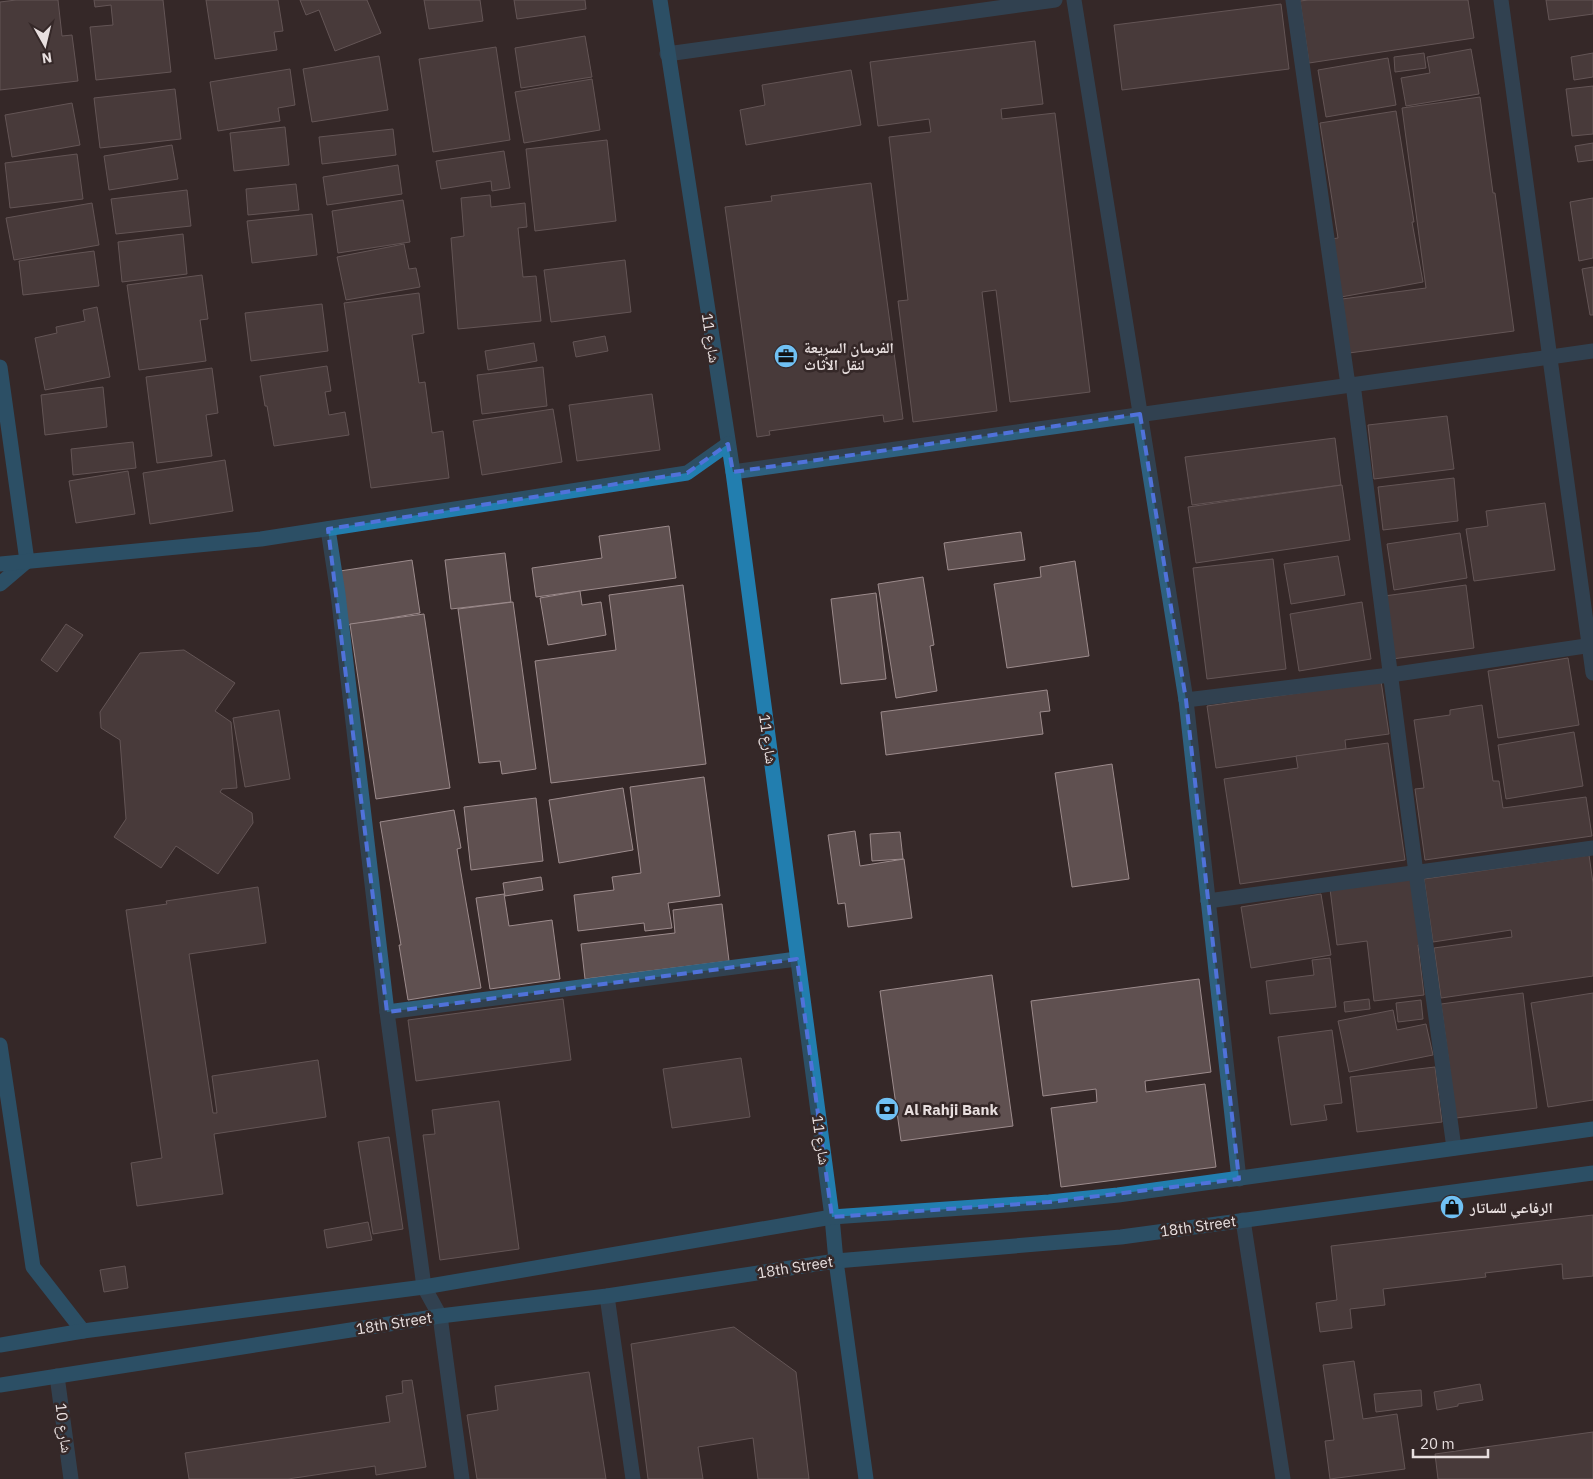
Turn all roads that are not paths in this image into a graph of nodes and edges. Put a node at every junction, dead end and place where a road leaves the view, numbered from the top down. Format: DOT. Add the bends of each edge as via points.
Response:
graph roads {
  1 [pos="660,0"];
  2 [pos="1055,0"];
  3 [pos="1074,0"];
  4 [pos="1293,0"];
  5 [pos="1501,0"];
  6 [pos="667,54"];
  7 [pos="1593,351"];
  8 [pos="1549,357"];
  9 [pos="0,367"];
  10 [pos="1350,384"];
  11 [pos="1140,414"];
  12 [pos="728,444"];
  13 [pos="732,472"];
  14 [pos="328,529"];
  15 [pos="27,561"];
  16 [pos="0,564"];
  17 [pos="0,584"];
  18 [pos="1591,645"];
  19 [pos="1593,673"];
  20 [pos="1390,675"];
  21 [pos="1186,700"];
  22 [pos="1593,848"];
  23 [pos="1416,873"];
  24 [pos="1208,901"];
  25 [pos="797,959"];
  26 [pos="387,1012"];
  27 [pos="0,1045"];
  28 [pos="1593,1129"];
  29 [pos="1454,1148"];
  30 [pos="1593,1173"];
  31 [pos="1239,1179"];
  32 [pos="832,1216"];
  33 [pos="1243,1220"];
  34 [pos="836,1261"];
  35 [pos="424,1286"];
  36 [pos="607,1296"];
  37 [pos="440,1316"];
  38 [pos="83,1332"];
  39 [pos="0,1346"];
  40 [pos="58,1376"];
  41 [pos="0,1385"];
  42 [pos="71,1479"];
  43 [pos="462,1479"];
  44 [pos="633,1479"];
  45 [pos="866,1479"];
  46 [pos="1283,1479"];
  1 -- 6 [label="street, شارع 11"];
  2 -- 6 [label="street"];
  3 -- 11 [label="street"];
  4 -- 10 [label="street"];
  5 -- 8 [label="street"];
  6 -- 12 [label="street, شارع 11"];
  7 -- 8 [label="street"];
  8 -- 10 [label="street"];
  8 -- 18 [label="street"];
  9 -- 15 [label="street"];
  10 -- 11 [label="street"];
  10 -- 20 [label="street"];
  11 -- 13 [label="street"];
  11 -- 21 [label="street"];
  12 -- 13 [label="street, شارع 11"];
  12 -- 14 [label="street" via="688,473"];
  13 -- 25 [label="street, شارع 11"];
  14 -- 15 [label="street" via="261,539"];
  14 -- 26 [label="street"];
  15 -- 16 [label="street"];
  15 -- 17 [label="street"];
  18 -- 19 [label="street"];
  18 -- 20 [label="street"];
  20 -- 21 [label="street"];
  20 -- 23 [label="street"];
  21 -- 24 [label="street"];
  22 -- 23 [label="street"];
  23 -- 24 [label="street"];
  23 -- 29 [label="street"];
  24 -- 31 [label="street"];
  25 -- 26 [label="street"];
  25 -- 32 [label="street, شارع 11"];
  26 -- 35 [label="street"];
  27 -- 38 [label="street" via="33,1267"];
  28 -- 29 [label="street"];
  29 -- 31 [label="street"];
  30 -- 33 [label="street, 18th Street"];
  31 -- 32 [label="street" via="1049,1202"];
  32 -- 34 [label="street, شارع 11"];
  32 -- 35 [label="street"];
  33 -- 34 [label="street, 18th Street" via="1121,1237"];
  33 -- 46 [label="street"];
  34 -- 36 [label="street, 18th Street"];
  34 -- 45 [label="street, شارع 11"];
  35 -- 37 [label="street"];
  35 -- 38 [label="street"];
  36 -- 37 [label="street, 18th Street"];
  36 -- 44 [label="street"];
  37 -- 40 [label="street, 18th Street"];
  37 -- 43 [label="street"];
  38 -- 39 [label="street"];
  40 -- 41 [label="street, 18th Street"];
  40 -- 42 [label="street, شارع 10"];
}
